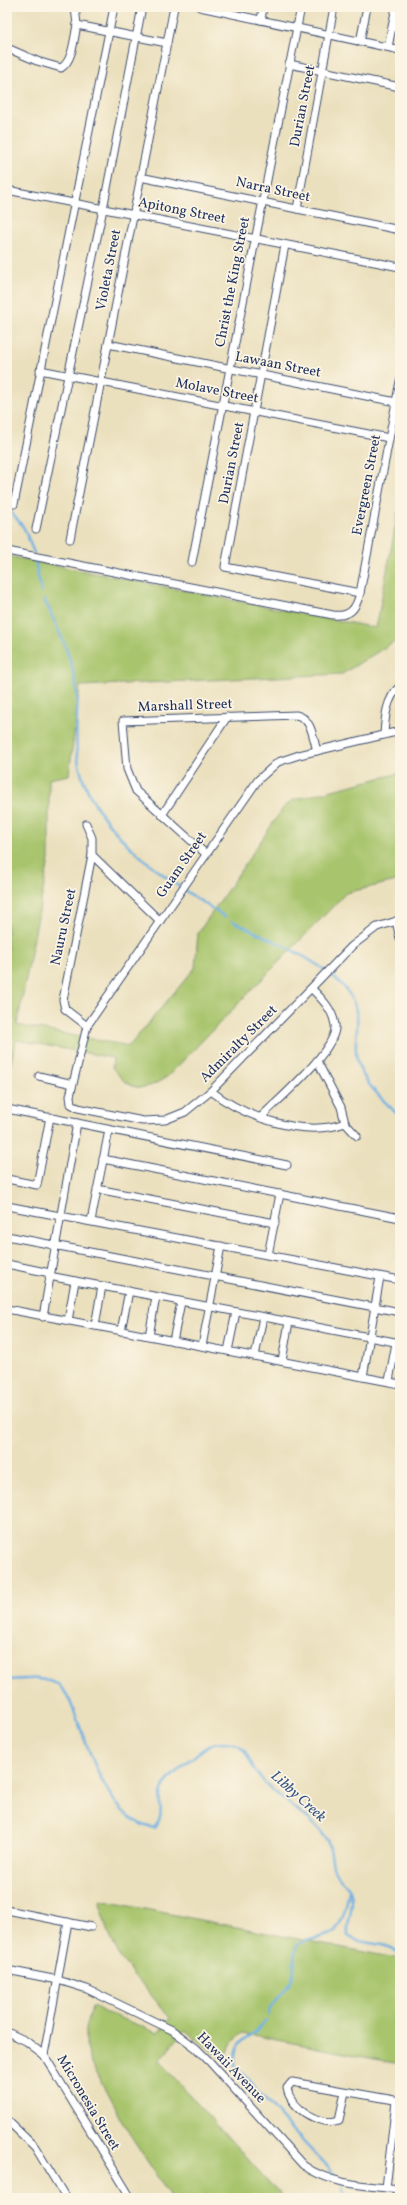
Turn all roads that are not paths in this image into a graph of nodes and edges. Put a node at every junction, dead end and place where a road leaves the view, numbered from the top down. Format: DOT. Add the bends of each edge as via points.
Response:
graph roads {
  1 [pos="75,7"];
  2 [pos="114,7"];
  3 [pos="142,7"];
  4 [pos="174,7"];
  5 [pos="202,7"];
  6 [pos="263,7"];
  7 [pos="300,7"];
  8 [pos="334,7"];
  9 [pos="367,7"];
  10 [pos="396,7"];
  11 [pos="233,11"];
  12 [pos="261,20"];
  13 [pos="77,25"];
  14 [pos="296,28"];
  15 [pos="110,31"];
  16 [pos="329,35"];
  17 [pos="136,37"];
  18 [pos="360,42"];
  19 [pos="167,43"];
  20 [pos="388,47"];
  21 [pos="7,48"];
  22 [pos="400,50"];
  23 [pos="289,64"];
  24 [pos="323,71"];
  25 [pos="400,86"];
  26 [pos="140,177"];
  27 [pos="7,190"];
  28 [pos="262,202"];
  29 [pos="73,203"];
  30 [pos="103,209"];
  31 [pos="297,209"];
  32 [pos="133,215"];
  33 [pos="400,230"];
  34 [pos="255,239"];
  35 [pos="285,245"];
  36 [pos="400,267"];
  37 [pos="108,344"];
  38 [pos="230,368"];
  39 [pos="40,370"];
  40 [pos="69,375"];
  41 [pos="262,375"];
  42 [pos="400,381"];
  43 [pos="101,382"];
  44 [pos="396,402"];
  45 [pos="222,405"];
  46 [pos="254,411"];
  47 [pos="389,438"];
  48 [pos="14,504"];
  49 [pos="36,530"];
  50 [pos="70,539"];
  51 [pos="7,551"];
  52 [pos="192,562"];
  53 [pos="360,593"];
  54 [pos="400,686"];
  55 [pos="227,717"];
  56 [pos="400,731"];
  57 [pos="384,735"];
  58 [pos="316,751"];
  59 [pos="162,815"];
  60 [pos="86,824"];
  61 [pos="206,854"];
  62 [pos="92,855"];
  63 [pos="159,920"];
  64 [pos="398,920"];
  65 [pos="400,938"];
  66 [pos="312,989"];
  67 [pos="87,1026"];
  68 [pos="317,1061"];
  69 [pos="39,1076"];
  70 [pos="73,1084"];
  71 [pos="211,1091"];
  72 [pos="70,1104"];
  73 [pos="7,1108"];
  74 [pos="261,1117"];
  75 [pos="50,1118"];
  76 [pos="77,1123"];
  77 [pos="345,1123"];
  78 [pos="109,1130"];
  79 [pos="358,1136"];
  80 [pos="103,1159"];
  81 [pos="287,1165"];
  82 [pos="7,1179"];
  83 [pos="97,1189"];
  84 [pos="280,1194"];
  85 [pos="7,1206"];
  86 [pos="60,1216"];
  87 [pos="400,1218"];
  88 [pos="91,1221"];
  89 [pos="274,1223"];
  90 [pos="7,1236"];
  91 [pos="55,1245"];
  92 [pos="221,1246"];
  93 [pos="268,1255"];
  94 [pos="7,1264"];
  95 [pos="50,1274"];
  96 [pos="216,1276"];
  97 [pos="380,1277"];
  98 [pos="400,1280"];
  99 [pos="75,1281"];
  100 [pos="102,1286"];
  101 [pos="129,1291"];
  102 [pos="156,1297"];
  103 [pos="181,1302"];
  104 [pos="210,1307"];
  105 [pos="375,1307"];
  106 [pos="7,1309"];
  107 [pos="236,1312"];
  108 [pos="400,1312"];
  109 [pos="43,1317"];
  110 [pos="262,1317"];
  111 [pos="68,1321"];
  112 [pos="289,1322"];
  113 [pos="95,1326"];
  114 [pos="121,1331"];
  115 [pos="149,1336"];
  116 [pos="370,1338"];
  117 [pos="173,1341"];
  118 [pos="398,1343"];
  119 [pos="202,1346"];
  120 [pos="228,1351"];
  121 [pos="255,1356"];
  122 [pos="282,1361"];
  123 [pos="363,1376"];
  124 [pos="389,1382"];
  125 [pos="400,1384"];
  126 [pos="7,1910"];
  127 [pos="68,1922"];
  128 [pos="91,1927"];
  129 [pos="7,1970"];
  130 [pos="58,1980"];
  131 [pos="7,2032"];
  132 [pos="44,2055"];
  133 [pos="345,2092"];
  134 [pos="398,2101"];
  135 [pos="7,2120"];
  136 [pos="386,2188"];
  137 [pos="400,2189"];
  138 [pos="66,2198"];
  139 [pos="131,2198"];
  1 -- 13 [label="street"];
  2 -- 15 [label="street"];
  3 -- 17 [label="street"];
  4 -- 19 [label="street, Violeta Street"];
  5 -- 11 [label="street"];
  6 -- 12 [label="street"];
  7 -- 14 [label="street, Christ the King Street"];
  8 -- 16 [label="street, Durian Street"];
  9 -- 18 [label="street"];
  10 -- 20 [label="street"];
  11 -- 12 [label="street"];
  12 -- 14 [label="street"];
  13 -- 15 [label="street"];
  13 -- 21 [label="street" via="70,57 61,68"];
  14 -- 16 [label="street"];
  14 -- 23 [label="street, Christ the King Street"];
  15 -- 17 [label="street"];
  15 -- 29 [label="street"];
  16 -- 18 [label="street"];
  16 -- 24 [label="street, Durian Street"];
  17 -- 19 [label="street"];
  17 -- 30 [label="street"];
  18 -- 20 [label="street"];
  19 -- 26 [label="street, Violeta Street"];
  20 -- 22 [label="street"];
  23 -- 24 [label="street"];
  23 -- 28 [label="street, Christ the King Street"];
  24 -- 25 [label="street"];
  24 -- 31 [label="street, Durian Street"];
  26 -- 28 [label="street, Narra Street"];
  26 -- 32 [label="street, Violeta Street"];
  27 -- 29 [label="street, Apitong Street"];
  28 -- 31 [label="street, Narra Street"];
  28 -- 34 [label="street, Christ the King Street"];
  29 -- 30 [label="street, Apitong Street"];
  29 -- 39 [label="street"];
  30 -- 32 [label="street, Apitong Street"];
  30 -- 40 [label="street"];
  31 -- 33 [label="street, Narra Street"];
  32 -- 34 [label="street, Apitong Street"];
  32 -- 37 [label="street, Violeta Street"];
  34 -- 35 [label="street, Apitong Street"];
  34 -- 38 [label="street, Christ the King Street"];
  35 -- 36 [label="street, Apitong Street"];
  35 -- 41 [label="street, Durian Street"];
  37 -- 38 [label="street, Lawaan Street"];
  37 -- 43 [label="street, Violeta Street"];
  38 -- 41 [label="street, Lawaan Street"];
  38 -- 45 [label="street, Christ the King Street"];
  39 -- 40 [label="street, Molave Street"];
  39 -- 48 [label="street"];
  40 -- 43 [label="street, Molave Street"];
  40 -- 49 [label="street"];
  41 -- 44 [label="street, Lawaan Street"];
  41 -- 46 [label="street, Durian Street"];
  42 -- 44 [label="street, Evergreen Street"];
  43 -- 45 [label="street, Molave Street"];
  43 -- 50 [label="street, Violeta Street"];
  44 -- 47 [label="street, Evergreen Street"];
  45 -- 46 [label="street, Molave Street"];
  45 -- 52 [label="street, Christ the King Street"];
  46 -- 47 [label="street, Molave Street"];
  46 -- 53 [label="street, Durian Street" via="225,567"];
  47 -- 53 [label="street, Evergreen Street"];
  51 -- 53 [label="street, Evergreen Street" via="333,616 351,613 356,607"];
  54 -- 57 [label="street" via="387,709"];
  55 -- 58 [label="street, Marshall Street" via="302,716 309,724"];
  55 -- 59 [label="street"];
  55 -- 59 [label="street, Marshall Street" via="123,721 130,780 136,791"];
  56 -- 57 [label="street, Guam Street"];
  57 -- 58 [label="street, Guam Street"];
  58 -- 61 [label="street, Guam Street" via="278,762 268,770"];
  59 -- 61 [label="street, Marshall Street"];
  60 -- 62 [label="street, Nauru Street" via="92,838"];
  61 -- 63 [label="street, Guam Street"];
  62 -- 63 [label="street"];
  62 -- 67 [label="street, Nauru Street" via="63,1000 65,1009"];
  63 -- 67 [label="street, Guam Street"];
  64 -- 65 [label="street"];
  64 -- 66 [label="street, Admiralty Street" via="377,927 365,935"];
  66 -- 68 [label="street" via="331,1014 335,1026 334,1037"];
  66 -- 71 [label="street, Admiralty Street"];
  67 -- 70 [label="street, Guam Street"];
  68 -- 74 [label="street"];
  68 -- 77 [label="street" via="341,1107"];
  69 -- 70 [label="street"];
  70 -- 72 [label="street, Guam Street"];
  71 -- 72 [label="street, Admiralty Street" via="185,1112 165,1120 143,1121 78,1108"];
  71 -- 74 [label="street" via="236,1108"];
  73 -- 75 [label="street"];
  74 -- 77 [label="street" via="313,1129 330,1128"];
  75 -- 76 [label="street"];
  75 -- 82 [label="street" via="37,1185"];
  76 -- 78 [label="street"];
  76 -- 86 [label="street"];
  77 -- 79 [label="street"];
  78 -- 80 [label="street"];
  78 -- 81 [label="street"];
  80 -- 83 [label="street"];
  80 -- 84 [label="street"];
  83 -- 88 [label="street"];
  83 -- 89 [label="street"];
  84 -- 87 [label="street"];
  84 -- 89 [label="street"];
  85 -- 86 [label="street"];
  86 -- 88 [label="street"];
  86 -- 91 [label="street"];
  88 -- 92 [label="street"];
  89 -- 93 [label="street"];
  90 -- 91 [label="street"];
  91 -- 95 [label="street"];
  91 -- 96 [label="street"];
  92 -- 93 [label="street"];
  92 -- 96 [label="street"];
  93 -- 97 [label="street"];
  94 -- 95 [label="street"];
  95 -- 99 [label="street"];
  95 -- 109 [label="street"];
  96 -- 104 [label="street"];
  96 -- 105 [label="street"];
  97 -- 98 [label="street"];
  97 -- 105 [label="street"];
  99 -- 100 [label="street"];
  99 -- 111 [label="street"];
  100 -- 101 [label="street"];
  100 -- 113 [label="street"];
  101 -- 102 [label="street"];
  101 -- 114 [label="street"];
  102 -- 103 [label="street"];
  102 -- 115 [label="street"];
  103 -- 104 [label="street"];
  103 -- 117 [label="street"];
  104 -- 107 [label="street"];
  104 -- 119 [label="street"];
  105 -- 108 [label="street"];
  105 -- 116 [label="street"];
  106 -- 109 [label="street"];
  107 -- 110 [label="street"];
  107 -- 120 [label="street"];
  109 -- 111 [label="street"];
  110 -- 112 [label="street"];
  110 -- 121 [label="street"];
  111 -- 113 [label="street"];
  112 -- 116 [label="street"];
  112 -- 122 [label="street"];
  113 -- 114 [label="street"];
  114 -- 115 [label="street"];
  115 -- 117 [label="street"];
  116 -- 118 [label="street"];
  116 -- 123 [label="street"];
  117 -- 119 [label="street"];
  118 -- 124 [label="street"];
  119 -- 120 [label="street"];
  120 -- 121 [label="street"];
  121 -- 122 [label="street"];
  122 -- 123 [label="street"];
  123 -- 124 [label="street"];
  124 -- 125 [label="street"];
  126 -- 127 [label="street"];
  127 -- 128 [label="street"];
  127 -- 130 [label="street, Micronesia Street"];
  129 -- 130 [label="street, Hawaii Avenue"];
  130 -- 132 [label="street, Micronesia Street"];
  130 -- 136 [label="street, Hawaii Avenue" via="87,1989 137,2012 186,2040 209,2061 303,2165 316,2174 337,2181"];
  131 -- 132 [label="street" via="26,2041"];
  132 -- 139 [label="street, Micronesia Street"];
  133 -- 133 [label="street" via="341,2116 339,2120 332,2121 303,2113 291,2099 287,2088 292,2082"];
  133 -- 134 [label="street"];
  134 -- 136 [label="street"];
  135 -- 138 [label="street" via="35,2147"];
  136 -- 137 [label="street, Hawaii Avenue"];
}
